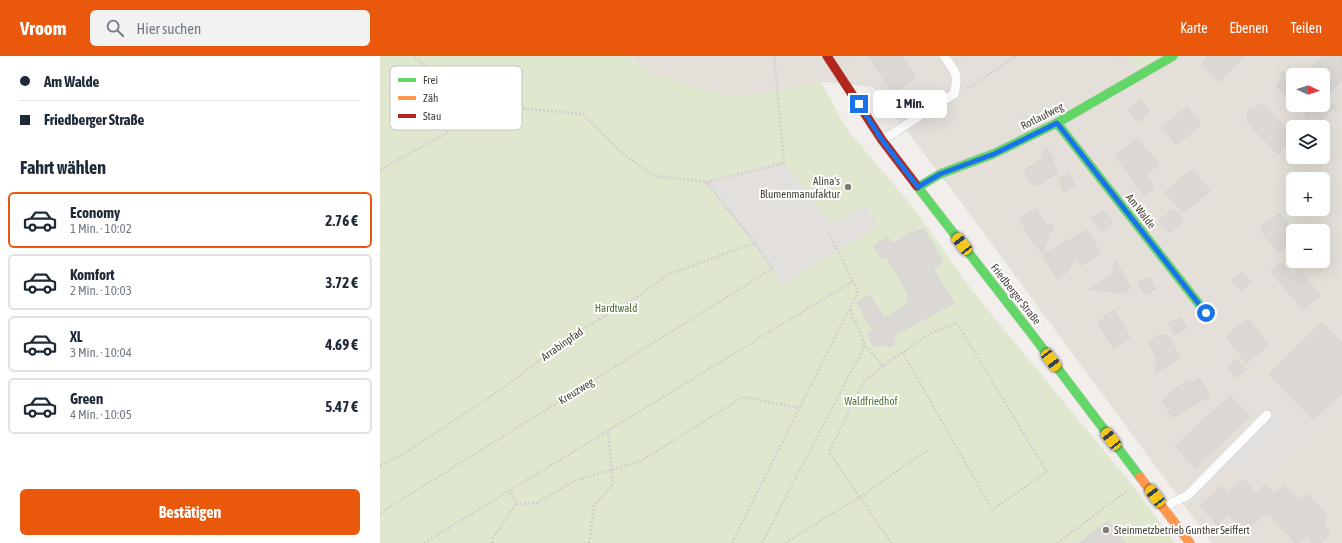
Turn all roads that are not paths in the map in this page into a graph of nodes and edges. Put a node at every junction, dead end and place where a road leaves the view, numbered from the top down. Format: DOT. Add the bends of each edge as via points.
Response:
graph roads {
  1 [pos="827,56"];
  2 [pos="944,56"];
  3 [pos="1172,56"];
  4 [pos="1057,123"];
  5 [pos="882,140"];
  6 [pos="918,187"];
  7 [pos="1206,313"];
  8 [pos="1267,415"];
  9 [pos="1164,508"];
  10 [pos="1190,543"];
  1 -- 5 [label="street, Friedberger Straße"];
  2 -- 5 [label="lane" via="956,72 954,94"];
  3 -- 4 [label="street, Rotlaufweg"];
  4 -- 6 [label="street, Rotlaufweg" via="994,154 940,174"];
  4 -- 7 [label="street, Am Walde"];
  5 -- 6 [label="street, Friedberger Straße"];
  6 -- 9 [label="street, Friedberger Straße"];
  8 -- 9 [label="lane" via="1188,495"];
  9 -- 10 [label="street, Friedberger Straße"];
}
